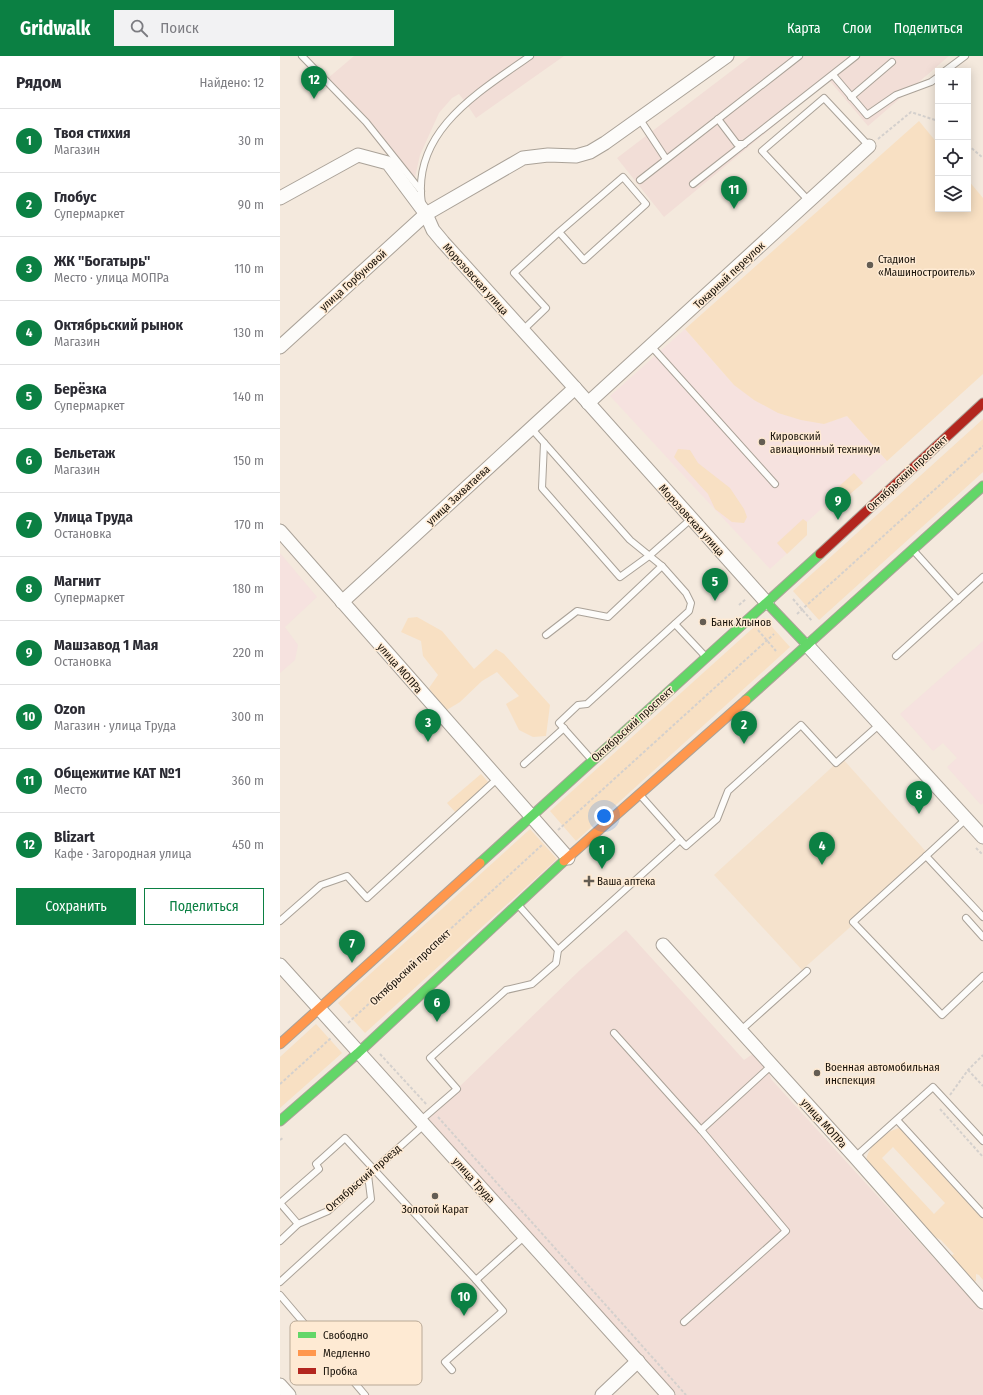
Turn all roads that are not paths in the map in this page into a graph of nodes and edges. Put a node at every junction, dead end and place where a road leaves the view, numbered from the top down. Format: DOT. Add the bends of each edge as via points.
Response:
graph roads {
  1 [pos="302,56"];
  2 [pos="530,56"];
  3 [pos="727,56"];
  4 [pos="799,56"];
  5 [pos="856,56"];
  6 [pos="965,56"];
  7 [pos="892,62"];
  8 [pos="949,68"];
  9 [pos="833,75"];
  10 [pos="935,79"];
  11 [pos="851,97"];
  12 [pos="639,118"];
  13 [pos="718,119"];
  14 [pos="744,144"];
  15 [pos="869,146"];
  16 [pos="666,159"];
  17 [pos="640,180"];
  18 [pos="693,184"];
  19 [pos="421,191"];
  20 [pos="280,198"];
  21 [pos="809,201"];
  22 [pos="426,214"];
  23 [pos="559,232"];
  24 [pos="523,330"];
  25 [pos="651,346"];
  26 [pos="280,347"];
  27 [pos="575,388"];
  28 [pos="588,403"];
  29 [pos="983,403"];
  30 [pos="531,428"];
  31 [pos="544,443"];
  32 [pos="775,484"];
  33 [pos="983,486"];
  34 [pos="691,519"];
  35 [pos="280,531"];
  36 [pos="912,550"];
  37 [pos="649,556"];
  38 [pos="662,566"];
  39 [pos="983,577"];
  40 [pos="958,600"];
  41 [pos="342,602"];
  42 [pos="767,602"];
  43 [pos="675,624"];
  44 [pos="546,635"];
  45 [pos="807,646"];
  46 [pos="896,656"];
  47 [pos="706,658"];
  48 [pos="880,724"];
  49 [pos="564,728"];
  50 [pos="593,760"];
  51 [pos="524,764"];
  52 [pos="498,779"];
  53 [pos="640,794"];
  54 [pos="531,817"];
  55 [pos="966,819"];
  56 [pos="983,837"];
  57 [pos="680,840"];
  58 [pos="926,856"];
  59 [pos="568,858"];
  60 [pos="517,904"];
  61 [pos="983,917"];
  62 [pos="966,918"];
  63 [pos="280,921"];
  64 [pos="983,937"];
  65 [pos="663,945"];
  66 [pos="558,950"];
  67 [pos="280,965"];
  68 [pos="807,971"];
  69 [pos="983,976"];
  70 [pos="319,1009"];
  71 [pos="740,1031"];
  72 [pos="614,1033"];
  73 [pos="280,1044"];
  74 [pos="358,1053"];
  75 [pos="772,1065"];
  76 [pos="896,1120"];
  77 [pos="280,1121"];
  78 [pos="422,1123"];
  79 [pos="701,1130"];
  80 [pos="983,1141"];
  81 [pos="855,1157"];
  82 [pos="375,1169"];
  83 [pos="368,1175"];
  84 [pos="983,1214"];
  85 [pos="298,1224"];
  86 [pos="525,1236"];
  87 [pos="280,1241"];
  88 [pos="476,1280"];
  89 [pos="280,1282"];
  90 [pos="280,1294"];
  91 [pos="983,1302"];
  92 [pos="303,1321"];
  93 [pos="684,1322"];
  94 [pos="638,1361"];
  95 [pos="452,1370"];
  96 [pos="280,1385"];
  97 [pos="357,1385"];
  98 [pos="289,1395"];
  99 [pos="365,1395"];
  100 [pos="602,1395"];
  101 [pos="668,1395"];
  1 -- 19 [label="lane" via="366,122"];
  2 -- 19 [label="lane" via="455,112 434,143 425,162"];
  3 -- 12 [label="street, улица Горбуновой"];
  4 -- 13 [label="lane"];
  5 -- 9 [label="lane"];
  6 -- 8 [label="lane"];
  7 -- 11 [label="lane"];
  9 -- 11 [label="lane"];
  9 -- 14 [label="lane"];
  10 -- 11 [label="lane" via="896,95 867,115"];
  12 -- 16 [label="lane"];
  12 -- 22 [label="street, улица Горбуновой" via="590,152 576,156 542,155 523,158"];
  13 -- 14 [label="lane" via="737,144"];
  13 -- 16 [label="lane"];
  14 -- 18 [label="lane"];
  15 -- 21 [label="street, Токарный переулок"];
  15 -- 21 [label="lane" via="824,98 762,151"];
  16 -- 17 [label="lane"];
  19 -- 22 [label="lane"];
  20 -- 22 [label="street, Морозовская улица" via="358,155 388,163"];
  21 -- 25 [label="street, Токарный переулок"];
  22 -- 24 [label="street, Морозовская улица" via="433,230 443,242"];
  22 -- 26 [label="street, улица Горбуновой"];
  23 -- 23 [label="lane" via="584,260 646,204 623,177"];
  23 -- 24 [label="lane" via="514,273 546,308"];
  24 -- 27 [label="street, Морозовская улица"];
  25 -- 28 [label="street, Токарный переулок"];
  25 -- 32 [label="lane"];
  27 -- 28 [label="street, Морозовская улица"];
  27 -- 30 [label="street, улица Захватаева"];
  28 -- 34 [label="street, Морозовская улица"];
  29 -- 42 [label="main road, Октябрьский проспект"];
  30 -- 31 [label="lane"];
  30 -- 41 [label="street, улица Захватаева"];
  31 -- 37 [label="lane" via="630,540"];
  31 -- 37 [label="lane" via="542,488 620,577"];
  33 -- 36 [label="main road"];
  34 -- 37 [label="lane"];
  34 -- 42 [label="street, Морозовская улица"];
  35 -- 41 [label="street, улица МОПРа"];
  36 -- 40 [label="lane"];
  36 -- 45 [label="main road"];
  37 -- 38 [label="lane"];
  38 -- 43 [label="lane" via="686,593 691,603 689,611"];
  38 -- 44 [label="lane" via="608,617 577,611"];
  39 -- 40 [label="lane"];
  40 -- 46 [label="lane"];
  41 -- 52 [label="street, улица МОПРа"];
  42 -- 45 [label="main road, Морозовская улица"];
  42 -- 47 [label="main road, Октябрьский проспект"];
  43 -- 47 [label="lane"];
  43 -- 49 [label="lane" via="587,704 578,705 559,723"];
  45 -- 48 [label="street, Морозовская улица"];
  45 -- 53 [label="main road"];
  47 -- 50 [label="main road, Октябрьский проспект"];
  48 -- 55 [label="street, Морозовская улица"];
  48 -- 57 [label="lane" via="836,764 801,725 728,791 717,819 686,846"];
  49 -- 50 [label="lane"];
  49 -- 51 [label="lane"];
  50 -- 54 [label="main road, Октябрьский проспект"];
  52 -- 54 [label="street, улица МОПРа"];
  52 -- 63 [label="lane" via="367,898 347,876 321,885"];
  53 -- 57 [label="lane"];
  53 -- 59 [label="main road"];
  54 -- 59 [label="street, улица МОПРа"];
  54 -- 70 [label="main road, Октябрьский проспект"];
  55 -- 56 [label="street, Морозовская улица"];
  55 -- 58 [label="lane"];
  57 -- 66 [label="lane"];
  58 -- 61 [label="lane"];
  58 -- 69 [label="lane" via="853,922 942,1015"];
  59 -- 60 [label="main road"];
  60 -- 66 [label="lane"];
  60 -- 74 [label="main road"];
  62 -- 64 [label="lane"];
  65 -- 71 [label="street, улица МОПРа"];
  66 -- 78 [label="lane, Октябрьский проезд" via="556,963 532,984 506,990 430,1058 457,1089"];
  67 -- 70 [label="street, улица Труда"];
  68 -- 71 [label="lane"];
  70 -- 73 [label="main road, Октябрьский проспект"];
  70 -- 74 [label="street, улица Труда"];
  71 -- 75 [label="street, улица МОПРа"];
  72 -- 79 [label="lane"];
  74 -- 77 [label="main road"];
  74 -- 78 [label="street, улица Труда"];
  75 -- 79 [label="lane"];
  75 -- 81 [label="street, улица МОПРа"];
  76 -- 80 [label="lane" via="933,1087"];
  76 -- 81 [label="lane"];
  76 -- 84 [label="lane"];
  78 -- 82 [label="lane, Октябрьский проезд"];
  78 -- 86 [label="street, улица Труда"];
  79 -- 93 [label="lane" via="786,1230"];
  81 -- 91 [label="street, улица МОПРа"];
  82 -- 83 [label="lane, Октябрьский проезд"];
  82 -- 85 [label="lane" via="345,1138 316,1164 319,1169 280,1203"];
  82 -- 88 [label="lane"];
  83 -- 85 [label="lane, Октябрьский проезд" via="328,1211"];
  83 -- 89 [label="lane" via="371,1199"];
  85 -- 87 [label="lane, Октябрьский проезд"];
  86 -- 88 [label="lane"];
  86 -- 94 [label="street, улица Труда"];
  88 -- 95 [label="lane" via="503,1311 445,1362"];
  90 -- 92 [label="lane"];
  94 -- 100 [label="street"];
  94 -- 101 [label="street, улица Труда"];
  96 -- 98 [label="street"];
  97 -- 99 [label="lane"];
}
